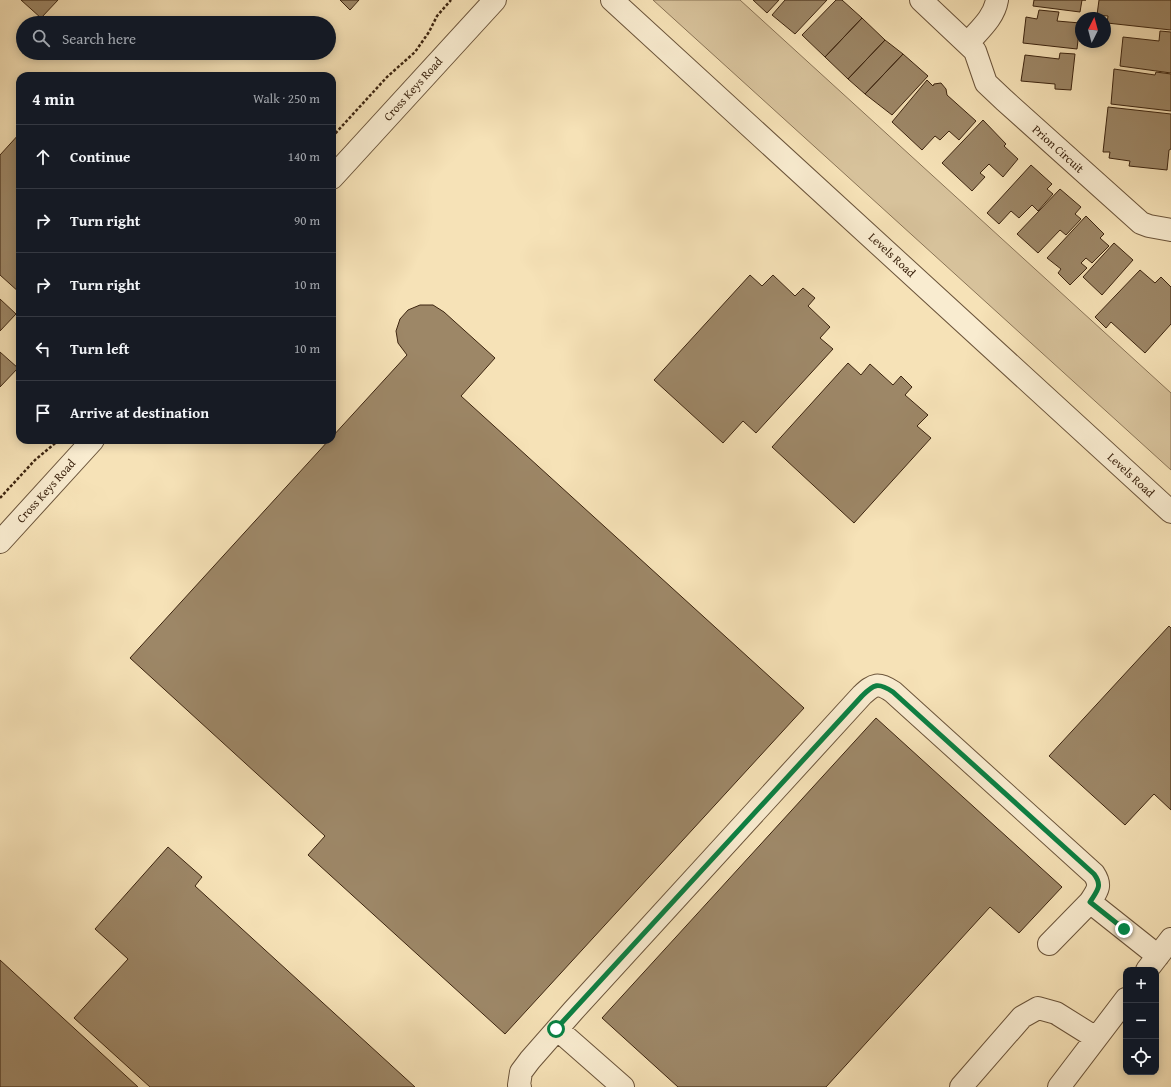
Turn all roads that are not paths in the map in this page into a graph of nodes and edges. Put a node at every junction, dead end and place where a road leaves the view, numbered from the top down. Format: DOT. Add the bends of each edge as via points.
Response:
graph roads {
  1 [pos="495,0"];
  2 [pos="612,0"];
  3 [pos="921,0"];
  4 [pos="997,0"];
  5 [pos="968,43"];
  6 [pos="336,174"];
  7 [pos="1171,230"];
  8 [pos="89,444"];
  9 [pos="1171,512"];
  10 [pos="0,542"];
  11 [pos="1090,902"];
  12 [pos="1171,939"];
  13 [pos="1049,944"];
  14 [pos="1153,963"];
  15 [pos="1123,1002"];
  16 [pos="556,1029"];
  17 [pos="1096,1038"];
  18 [pos="520,1087"];
  19 [pos="623,1087"];
  20 [pos="961,1087"];
  21 [pos="1060,1087"];
  1 -- 6 [label="street, Cross Keys Road"];
  2 -- 9 [label="street, Levels Road"];
  3 -- 5 [label="street, Prion Circuit"];
  4 -- 5 [label="street" via="990,18"];
  5 -- 7 [label="street, Prion Circuit" via="975,51 986,83 1004,100 1141,222"];
  8 -- 10 [label="street, Cross Keys Road"];
  11 -- 13 [label="street"];
  11 -- 14 [label="street"];
  11 -- 16 [label="street" via="1099,888 1099,880 1094,874 893,692 884,686 876,685 856,701"];
  12 -- 14 [label="street"];
  15 -- 17 [label="street"];
  16 -- 18 [label="street" via="521,1072"];
  16 -- 19 [label="street"];
  17 -- 20 [label="street" via="1056,1013 1038,1008 1022,1017"];
  17 -- 21 [label="street"];
}
